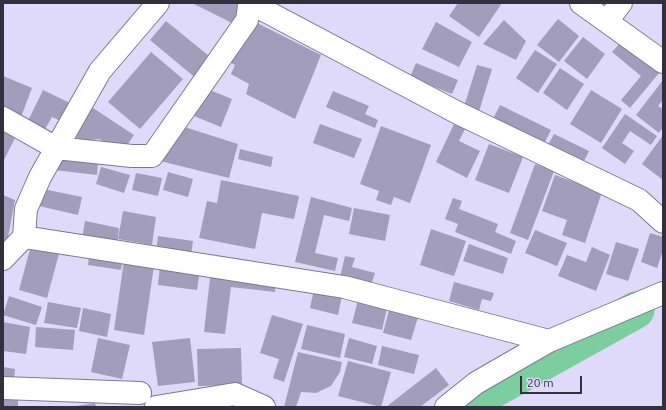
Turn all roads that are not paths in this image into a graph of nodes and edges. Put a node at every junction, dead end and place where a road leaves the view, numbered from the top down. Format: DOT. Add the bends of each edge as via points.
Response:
graph roads {
  1 [pos="581,3"];
  2 [pos="621,3"];
  3 [pos="153,5"];
  4 [pos="607,21"];
  5 [pos="663,62"];
  6 [pos="3,118"];
  7 [pos="56,148"];
  8 [pos="663,222"];
  9 [pos="24,237"];
  10 [pos="3,259"];
  11 [pos="663,293"];
  12 [pos="548,342"];
  13 [pos="3,388"];
  14 [pos="148,400"];
  15 [pos="264,407"];
  16 [pos="446,407"];
  1 -- 4 [label="street"];
  2 -- 4 [label="street"];
  3 -- 7 [label="street" via="100,71"];
  4 -- 5 [label="street"];
  6 -- 7 [label="street"];
  7 -- 8 [label="street" via="152,156 247,20 249,6 256,6 458,113 639,200"];
  7 -- 9 [label="street" via="26,209"];
  9 -- 10 [label="street"];
  9 -- 12 [label="street" via="344,287"];
  11 -- 12 [label="street"];
  12 -- 16 [label="street" via="476,383"];
  13 -- 14 [label="street"];
  14 -- 15 [label="street" via="235,394"];
}
